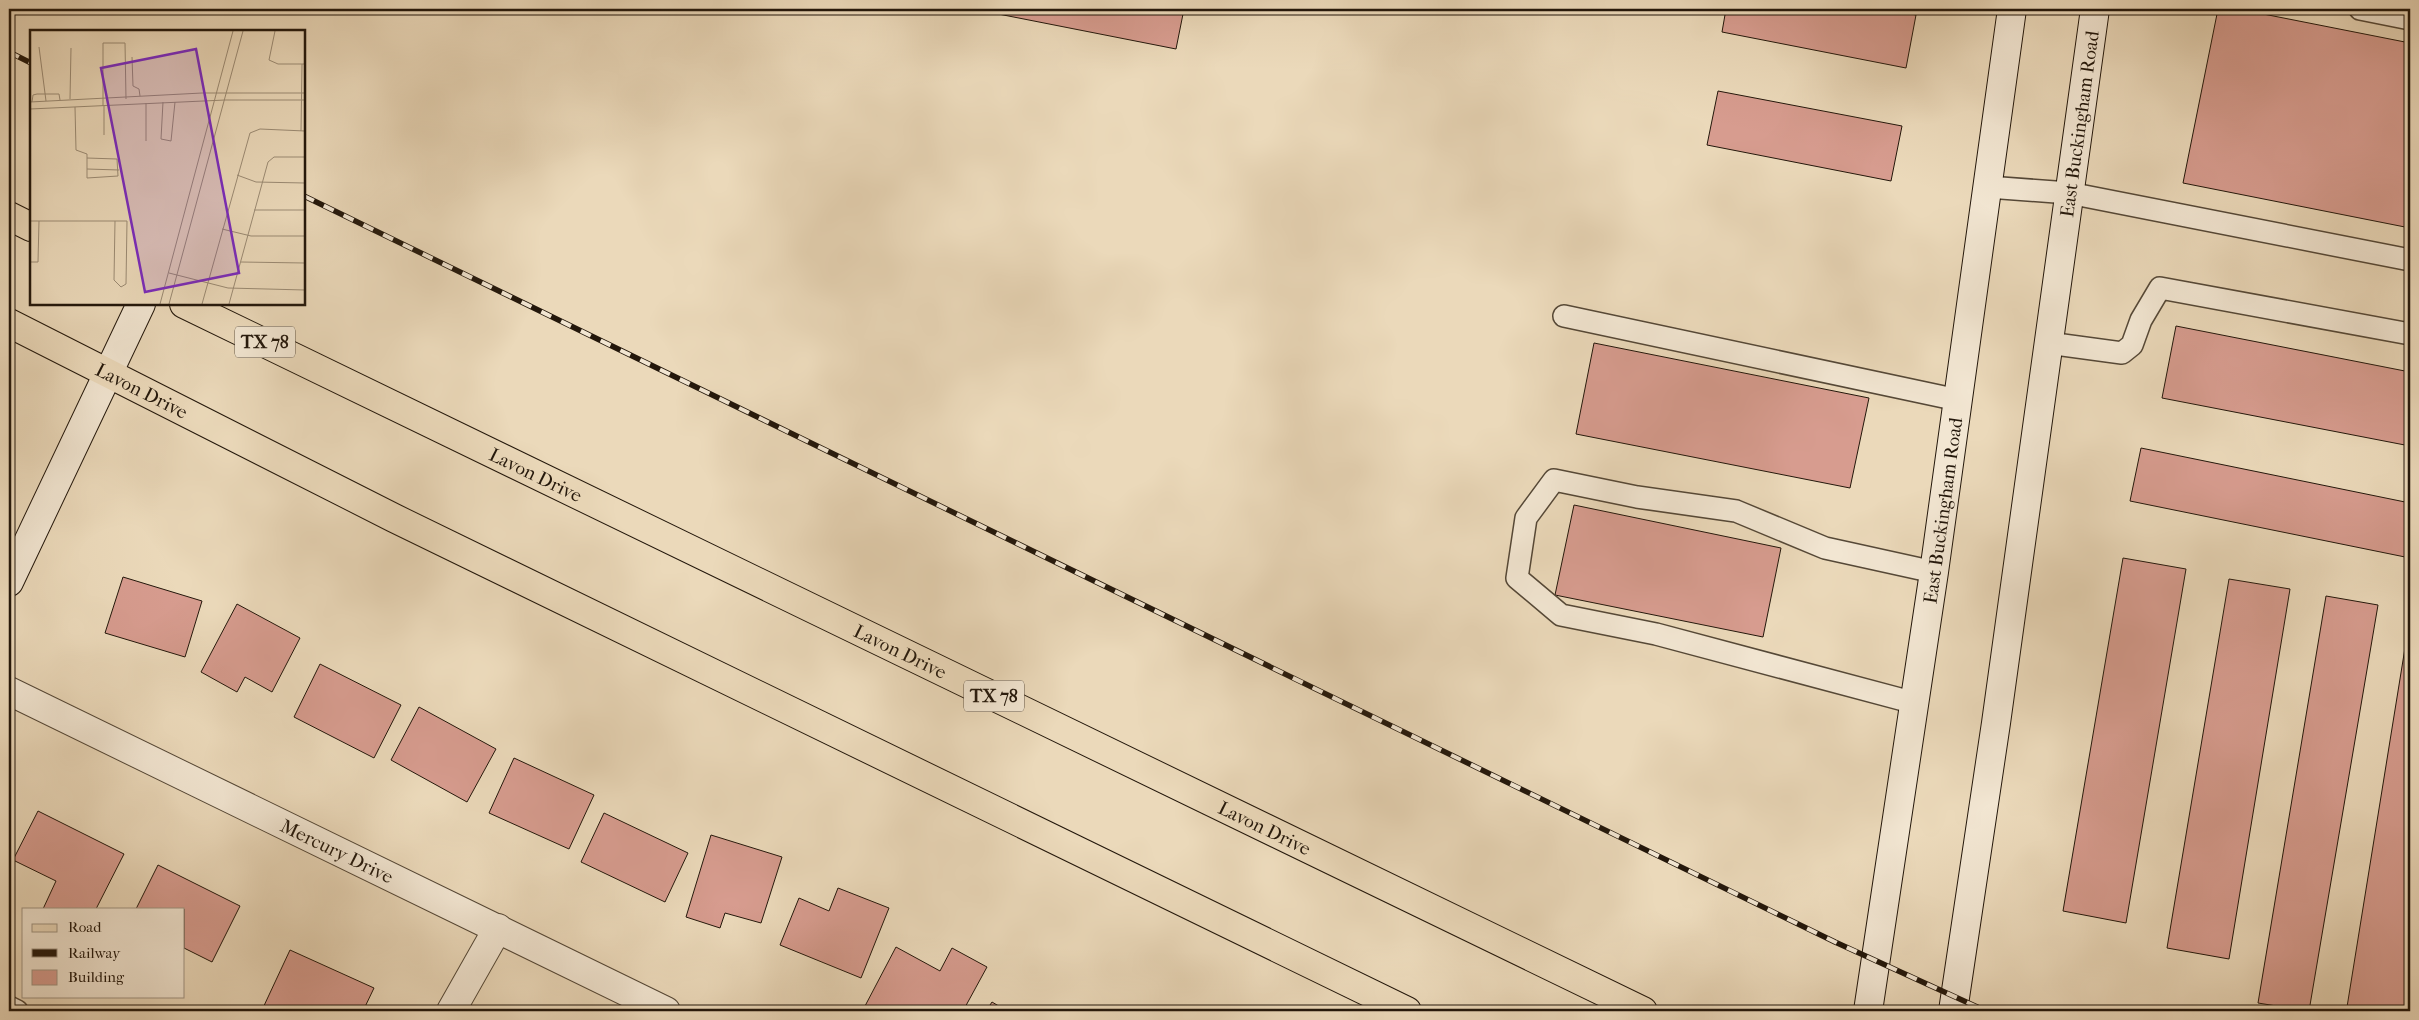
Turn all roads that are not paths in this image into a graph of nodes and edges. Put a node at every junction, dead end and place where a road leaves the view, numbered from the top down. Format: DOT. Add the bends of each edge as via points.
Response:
graph roads {
  1 [pos="2012,9"];
  2 [pos="2095,9"];
  3 [pos="2360,9"];
  4 [pos="2410,19"];
  5 [pos="1988,187"];
  6 [pos="2069,194"];
  7 [pos="9,216"];
  8 [pos="30,226"];
  9 [pos="2410,260"];
  10 [pos="141,305"];
  11 [pos="186,305"];
  12 [pos="1564,316"];
  13 [pos="9,323"];
  14 [pos="2410,334"];
  15 [pos="2048,343"];
  16 [pos="108,374"];
  17 [pos="1958,400"];
  18 [pos="1934,572"];
  19 [pos="9,582"];
  20 [pos="9,691"];
  21 [pos="1915,703"];
  22 [pos="498,928"];
  23 [pos="9,1008"];
  24 [pos="17,1011"];
  25 [pos="451,1011"];
  26 [pos="666,1011"];
  27 [pos="1407,1011"];
  28 [pos="1643,1011"];
  29 [pos="1868,1011"];
  30 [pos="1953,1011"];
  1 -- 5 [label="main road, East Buckingham Road"];
  2 -- 6 [label="main road, East Buckingham Road"];
  3 -- 4 [label="lane"];
  5 -- 6 [label="lane"];
  5 -- 17 [label="main road, East Buckingham Road"];
  6 -- 9 [label="lane"];
  6 -- 15 [label="main road, East Buckingham Road"];
  7 -- 8 [label="main road"];
  10 -- 16 [label="main road"];
  11 -- 28 [label="main road, Lavon Drive / TX 78"];
  12 -- 17 [label="lane"];
  13 -- 16 [label="main road, Lavon Drive"];
  14 -- 15 [label="lane" via="2160,288 2141,320 2132,345 2122,353"];
  15 -- 30 [label="main road, East Buckingham Road"];
  16 -- 19 [label="main road"];
  16 -- 27 [label="main road, Lavon Drive" via="403,522"];
  17 -- 18 [label="main road, East Buckingham Road"];
  18 -- 21 [label="main road, East Buckingham Road"];
  18 -- 21 [label="lane" via="1825,548 1736,511 1637,497 1554,480 1526,518 1517,578 1561,615 1656,634"];
  20 -- 22 [label="main road, Mercury Drive"];
  21 -- 29 [label="main road, East Buckingham Road"];
  22 -- 25 [label="main road"];
  22 -- 26 [label="main road, Mercury Drive"];
  23 -- 24 [label="lane"];
}
